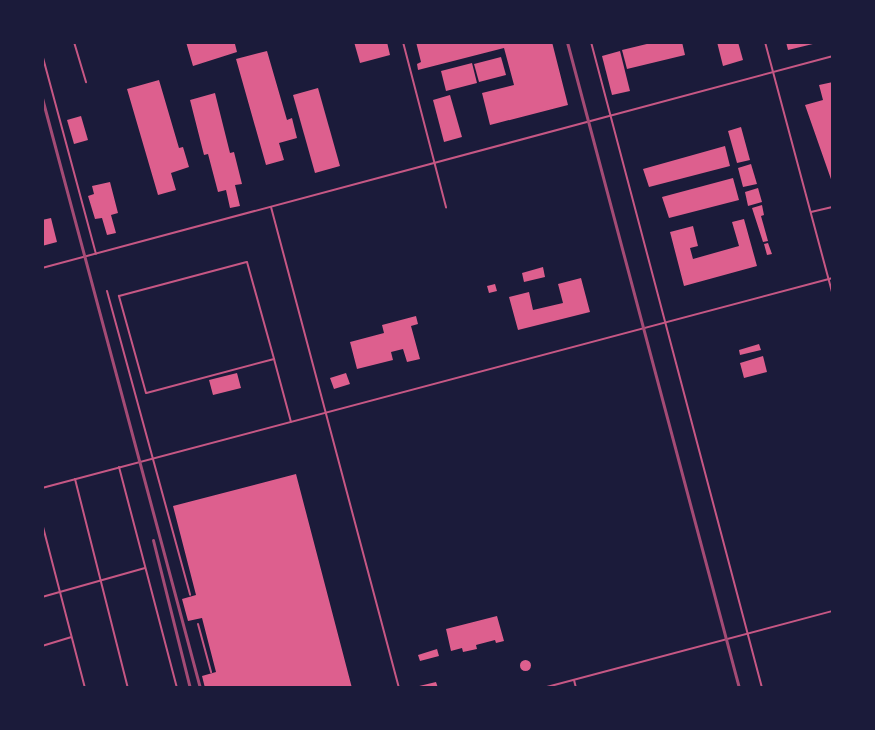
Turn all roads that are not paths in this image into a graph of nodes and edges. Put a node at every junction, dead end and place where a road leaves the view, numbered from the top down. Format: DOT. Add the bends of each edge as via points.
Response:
graph roads {
  1 [pos="74,42"];
  2 [pos="403,42"];
  3 [pos="591,42"];
  4 [pos="765,42"];
  5 [pos="42,54"];
  6 [pos="833,56"];
  7 [pos="773,72"];
  8 [pos="86,82"];
  9 [pos="610,116"];
  10 [pos="434,163"];
  11 [pos="271,207"];
  12 [pos="446,207"];
  13 [pos="833,207"];
  14 [pos="811,212"];
  15 [pos="96,254"];
  16 [pos="42,268"];
  17 [pos="833,278"];
  18 [pos="829,279"];
  19 [pos="106,291"];
  20 [pos="833,295"];
  21 [pos="665,322"];
  22 [pos="274,359"];
  23 [pos="325,412"];
  24 [pos="291,422"];
  25 [pos="152,458"];
  26 [pos="119,467"];
  27 [pos="75,479"];
  28 [pos="42,488"];
  29 [pos="42,523"];
  30 [pos="145,568"];
  31 [pos="101,580"];
  32 [pos="59,592"];
  33 [pos="190,595"];
  34 [pos="42,597"];
  35 [pos="833,611"];
  36 [pos="198,624"];
  37 [pos="748,634"];
  38 [pos="72,637"];
  39 [pos="42,646"];
  40 [pos="211,672"];
  41 [pos="574,680"];
  42 [pos="86,688"];
  43 [pos="128,688"];
  44 [pos="177,688"];
  45 [pos="399,688"];
  46 [pos="543,688"];
  47 [pos="576,688"];
  48 [pos="762,688"];
  1 -- 8 [label="lane"];
  2 -- 10 [label="lane"];
  3 -- 9 [label="lane"];
  4 -- 7 [label="lane"];
  5 -- 15 [label="lane"];
  6 -- 7 [label="lane"];
  7 -- 9 [label="lane"];
  7 -- 14 [label="lane"];
  9 -- 10 [label="lane"];
  9 -- 21 [label="lane"];
  10 -- 11 [label="lane"];
  10 -- 12 [label="lane"];
  11 -- 15 [label="lane"];
  11 -- 23 [label="lane"];
  13 -- 14 [label="lane"];
  14 -- 18 [label="lane"];
  15 -- 16 [label="lane"];
  17 -- 18 [label="lane"];
  18 -- 20 [label="lane"];
  18 -- 21 [label="lane"];
  19 -- 25 [label="lane"];
  21 -- 23 [label="lane"];
  21 -- 37 [label="lane"];
  22 -- 22 [label="lane" via="247,262 119,296 146,393"];
  22 -- 24 [label="lane"];
  23 -- 24 [label="lane"];
  23 -- 45 [label="lane"];
  24 -- 25 [label="lane"];
  25 -- 26 [label="lane"];
  25 -- 33 [label="lane"];
  26 -- 27 [label="lane"];
  26 -- 30 [label="lane"];
  27 -- 28 [label="lane"];
  27 -- 31 [label="lane"];
  29 -- 32 [label="lane"];
  30 -- 31 [label="lane"];
  30 -- 44 [label="lane"];
  31 -- 32 [label="lane"];
  31 -- 43 [label="lane"];
  32 -- 34 [label="lane"];
  32 -- 38 [label="lane"];
  35 -- 37 [label="lane"];
  36 -- 40 [label="lane"];
  37 -- 41 [label="lane"];
  37 -- 48 [label="lane"];
  38 -- 39 [label="lane"];
  38 -- 42 [label="lane"];
  41 -- 46 [label="lane"];
  41 -- 47 [label="lane"];
}
